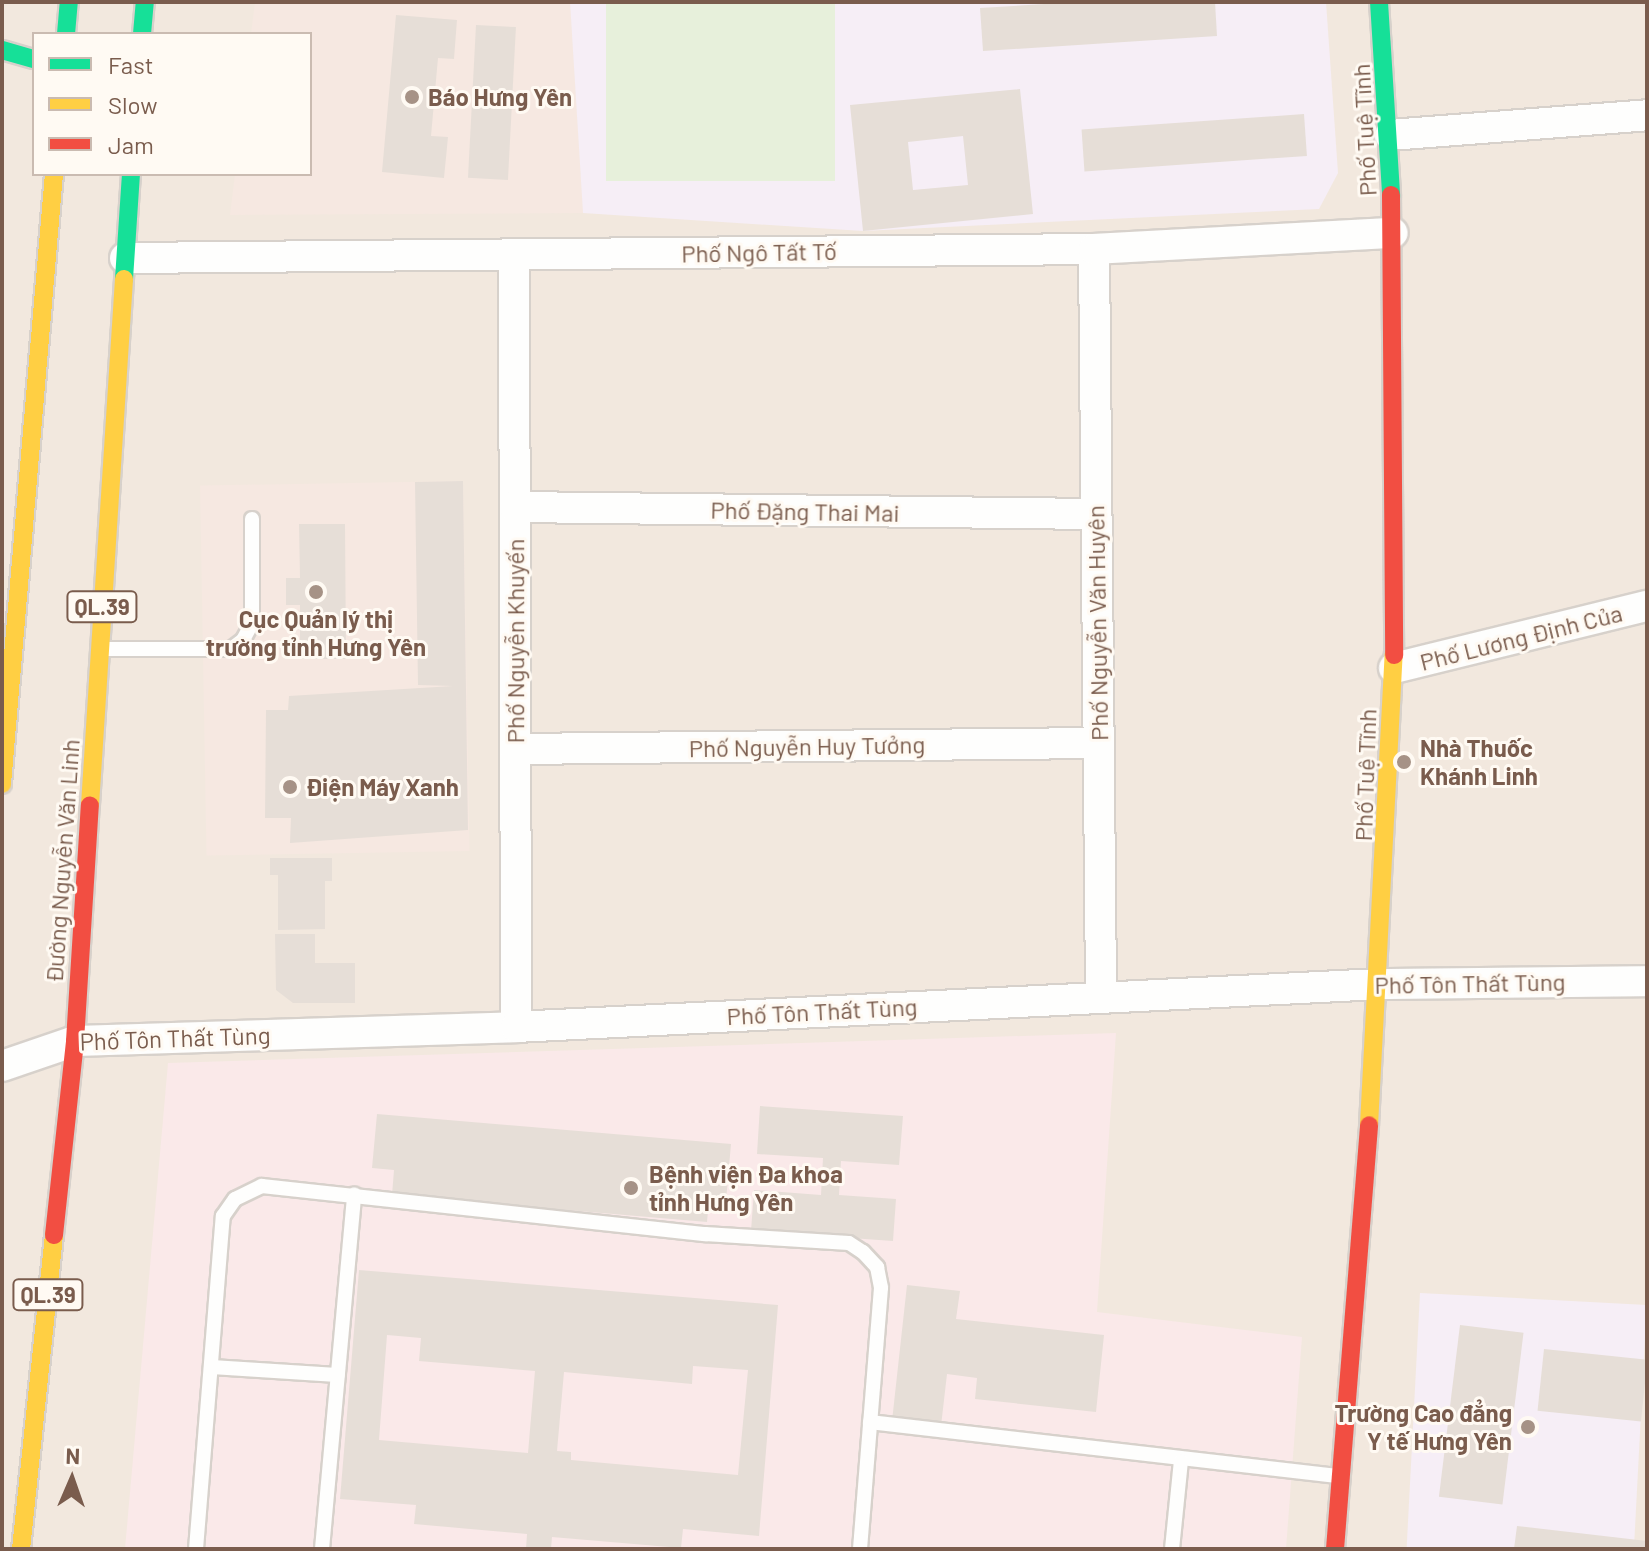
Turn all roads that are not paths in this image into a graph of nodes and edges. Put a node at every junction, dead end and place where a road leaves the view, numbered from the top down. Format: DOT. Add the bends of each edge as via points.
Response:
graph roads {
  1 [pos="69,2"];
  2 [pos="145,2"];
  3 [pos="1379,2"];
  4 [pos="66,32"];
  5 [pos="142,32"];
  6 [pos="2,50"];
  7 [pos="32,58"];
  8 [pos="1647,115"];
  9 [pos="1390,135"];
  10 [pos="54,176"];
  11 [pos="131,176"];
  12 [pos="1393,233"];
  13 [pos="1094,249"];
  14 [pos="514,255"];
  15 [pos="125,258"];
  16 [pos="515,507"];
  17 [pos="1096,514"];
  18 [pos="252,519"];
  19 [pos="1647,606"];
  20 [pos="99,649"];
  21 [pos="1394,668"];
  22 [pos="1099,743"];
  23 [pos="515,749"];
  24 [pos="2,784"];
  25 [pos="1647,981"];
  26 [pos="1380,984"];
  27 [pos="1101,998"];
  28 [pos="516,1027"];
  29 [pos="75,1041"];
  30 [pos="2,1066"];
  31 [pos="354,1194"];
  32 [pos="211,1367"];
  33 [pos="338,1375"];
  34 [pos="870,1422"];
  35 [pos="1181,1461"];
  36 [pos="1340,1476"];
  37 [pos="21,1549"];
  38 [pos="196,1549"];
  39 [pos="322,1549"];
  40 [pos="860,1549"];
  41 [pos="1172,1549"];
  42 [pos="1335,1549"];
  1 -- 4 [label="main road"];
  2 -- 5 [label="main road"];
  3 -- 9 [label="main road, Phố Tuệ Tĩnh"];
  6 -- 7 [label="main road"];
  8 -- 9 [label="street"];
  9 -- 12 [label="main road, Phố Tuệ Tĩnh"];
  10 -- 24 [label="main road"];
  11 -- 15 [label="main road, Đường Nguyễn Văn Linh / QL.39"];
  12 -- 13 [label="street, Phố Ngô Tất Tố"];
  12 -- 21 [label="main road, Phố Tuệ Tĩnh"];
  13 -- 14 [label="street, Phố Ngô Tất Tố"];
  13 -- 17 [label="street, Phố Nguyễn Văn Huyên"];
  14 -- 15 [label="street, Phố Ngô Tất Tố"];
  14 -- 16 [label="street, Phố Nguyễn Khuyến"];
  15 -- 20 [label="main road, Đường Nguyễn Văn Linh / QL.39"];
  16 -- 17 [label="street, Phố Đặng Thai Mai"];
  16 -- 23 [label="street, Phố Nguyễn Khuyến"];
  17 -- 22 [label="street, Phố Nguyễn Văn Huyên"];
  18 -- 20 [label="lane" via="252,623 243,640 231,649"];
  19 -- 21 [label="street, Phố Lương Định Của"];
  20 -- 29 [label="main road, Đường Nguyễn Văn Linh / QL.39"];
  21 -- 26 [label="main road, Phố Tuệ Tĩnh"];
  22 -- 23 [label="street, Phố Nguyễn Huy Tưởng"];
  22 -- 27 [label="street, Phố Nguyễn Văn Huyên"];
  23 -- 28 [label="street, Phố Nguyễn Khuyến"];
  25 -- 26 [label="street, Phố Tôn Thất Tùng"];
  26 -- 27 [label="street, Phố Tôn Thất Tùng"];
  26 -- 36 [label="main road, Phố Tuệ Tĩnh"];
  27 -- 28 [label="street, Phố Tôn Thất Tùng"];
  28 -- 29 [label="street, Phố Tôn Thất Tùng"];
  29 -- 30 [label="street, Phố Tôn Thất Tùng"];
  29 -- 37 [label="main road, Đường Nguyễn Văn Linh / QL.39"];
  31 -- 32 [label="lane" via="262,1186 235,1199 223,1216"];
  31 -- 33 [label="lane"];
  31 -- 34 [label="lane" via="705,1234 849,1243 877,1267 881,1288"];
  32 -- 33 [label="lane"];
  32 -- 38 [label="lane"];
  33 -- 39 [label="lane"];
  34 -- 35 [label="lane"];
  34 -- 40 [label="lane"];
  35 -- 36 [label="lane"];
  35 -- 41 [label="lane"];
  36 -- 42 [label="main road, Phố Tuệ Tĩnh"];
}
